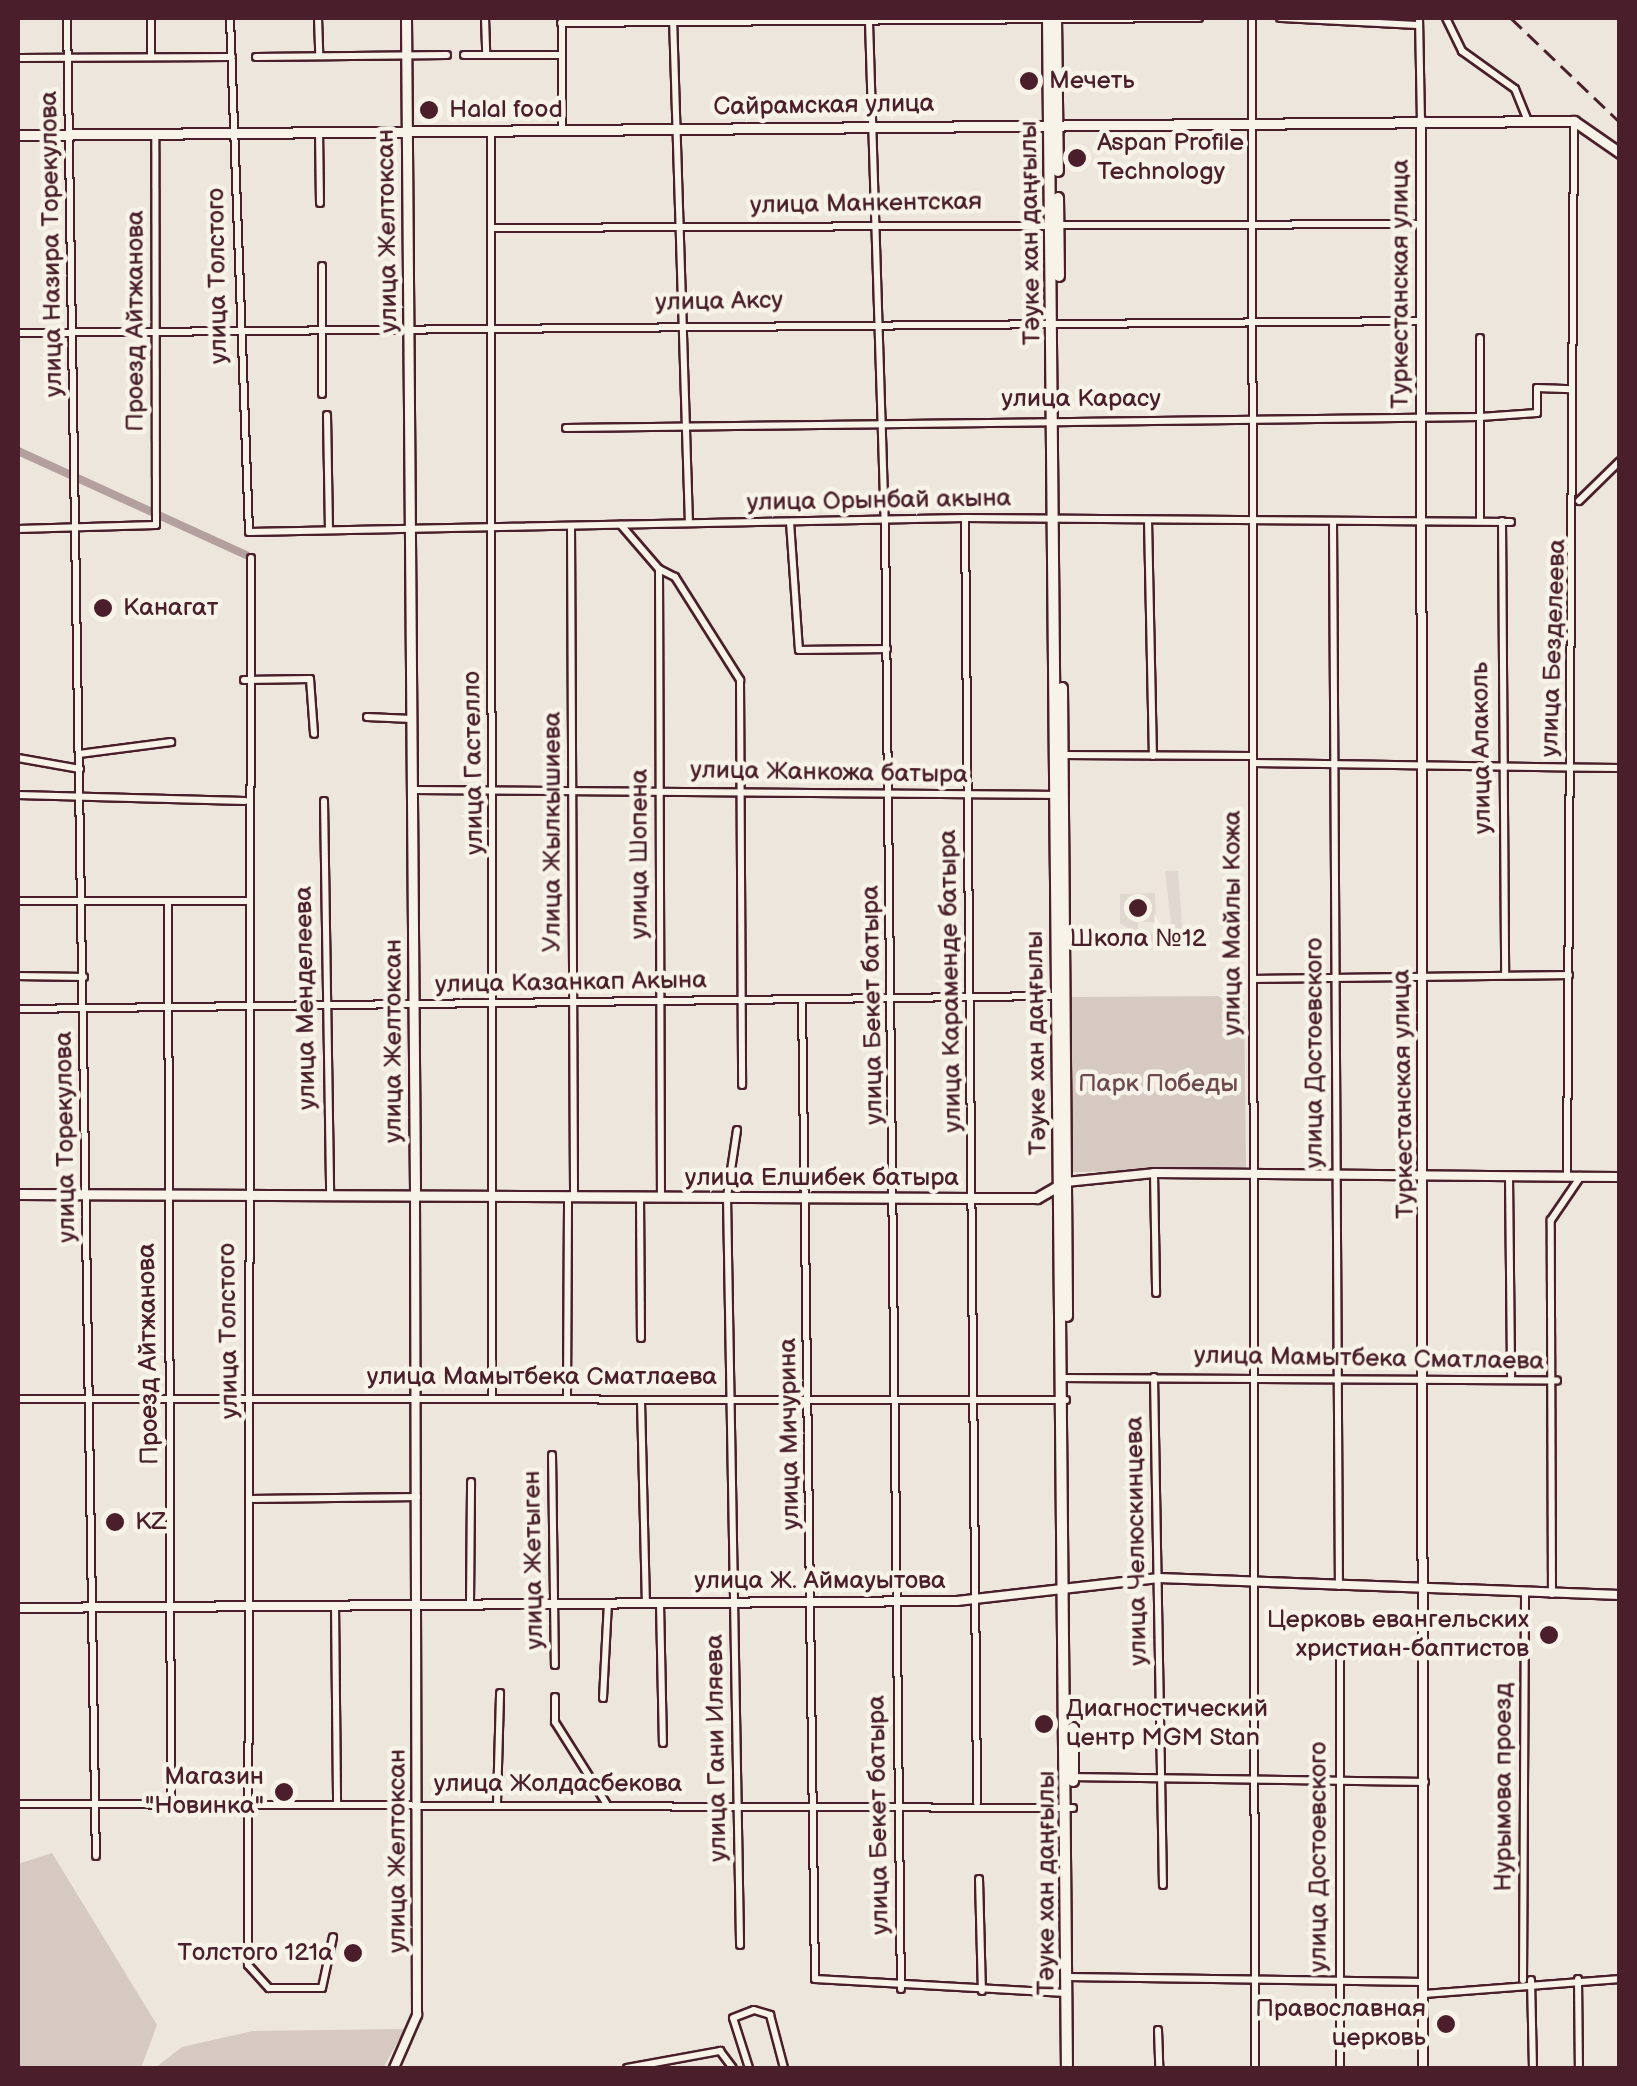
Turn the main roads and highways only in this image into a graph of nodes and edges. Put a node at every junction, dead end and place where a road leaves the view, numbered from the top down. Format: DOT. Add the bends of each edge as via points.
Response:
graph roads {
  1 [pos="406,18"];
  2 [pos="1052,20"];
  3 [pos="1053,123"];
  4 [pos="407,131"];
  5 [pos="18,135"];
  6 [pos="1620,153"];
  7 [pos="1062,1184"];
  8 [pos="18,1194"];
  9 [pos="415,1196"];
  10 [pos="1070,1977"];
  11 [pos="1070,2068"];
  1 -- 4 [label="main road, улица Желтоксан"];
  2 -- 3 [label="main road, Тәуке хан даңғылы"];
  3 -- 4 [label="main road, Сайрамская улица"];
  3 -- 6 [label="main road, Сайрамская улица" via="1574,120"];
  3 -- 7 [label="main road, Тәуке хан даңғылы"];
  4 -- 5 [label="main road, Сайрамская улица"];
  4 -- 9 [label="main road, улица Желтоксан"];
  7 -- 9 [label="main road, улица Елшибек батыра" via="1038,1198"];
  7 -- 10 [label="main road, Тәуке хан даңғылы"];
  8 -- 9 [label="main road, улица Елшибек батыра"];
  10 -- 11 [label="main road, Тәуке хан даңғылы"];
  10 -- 11 [label="main road, Тәуке хан даңғылы"];
}
